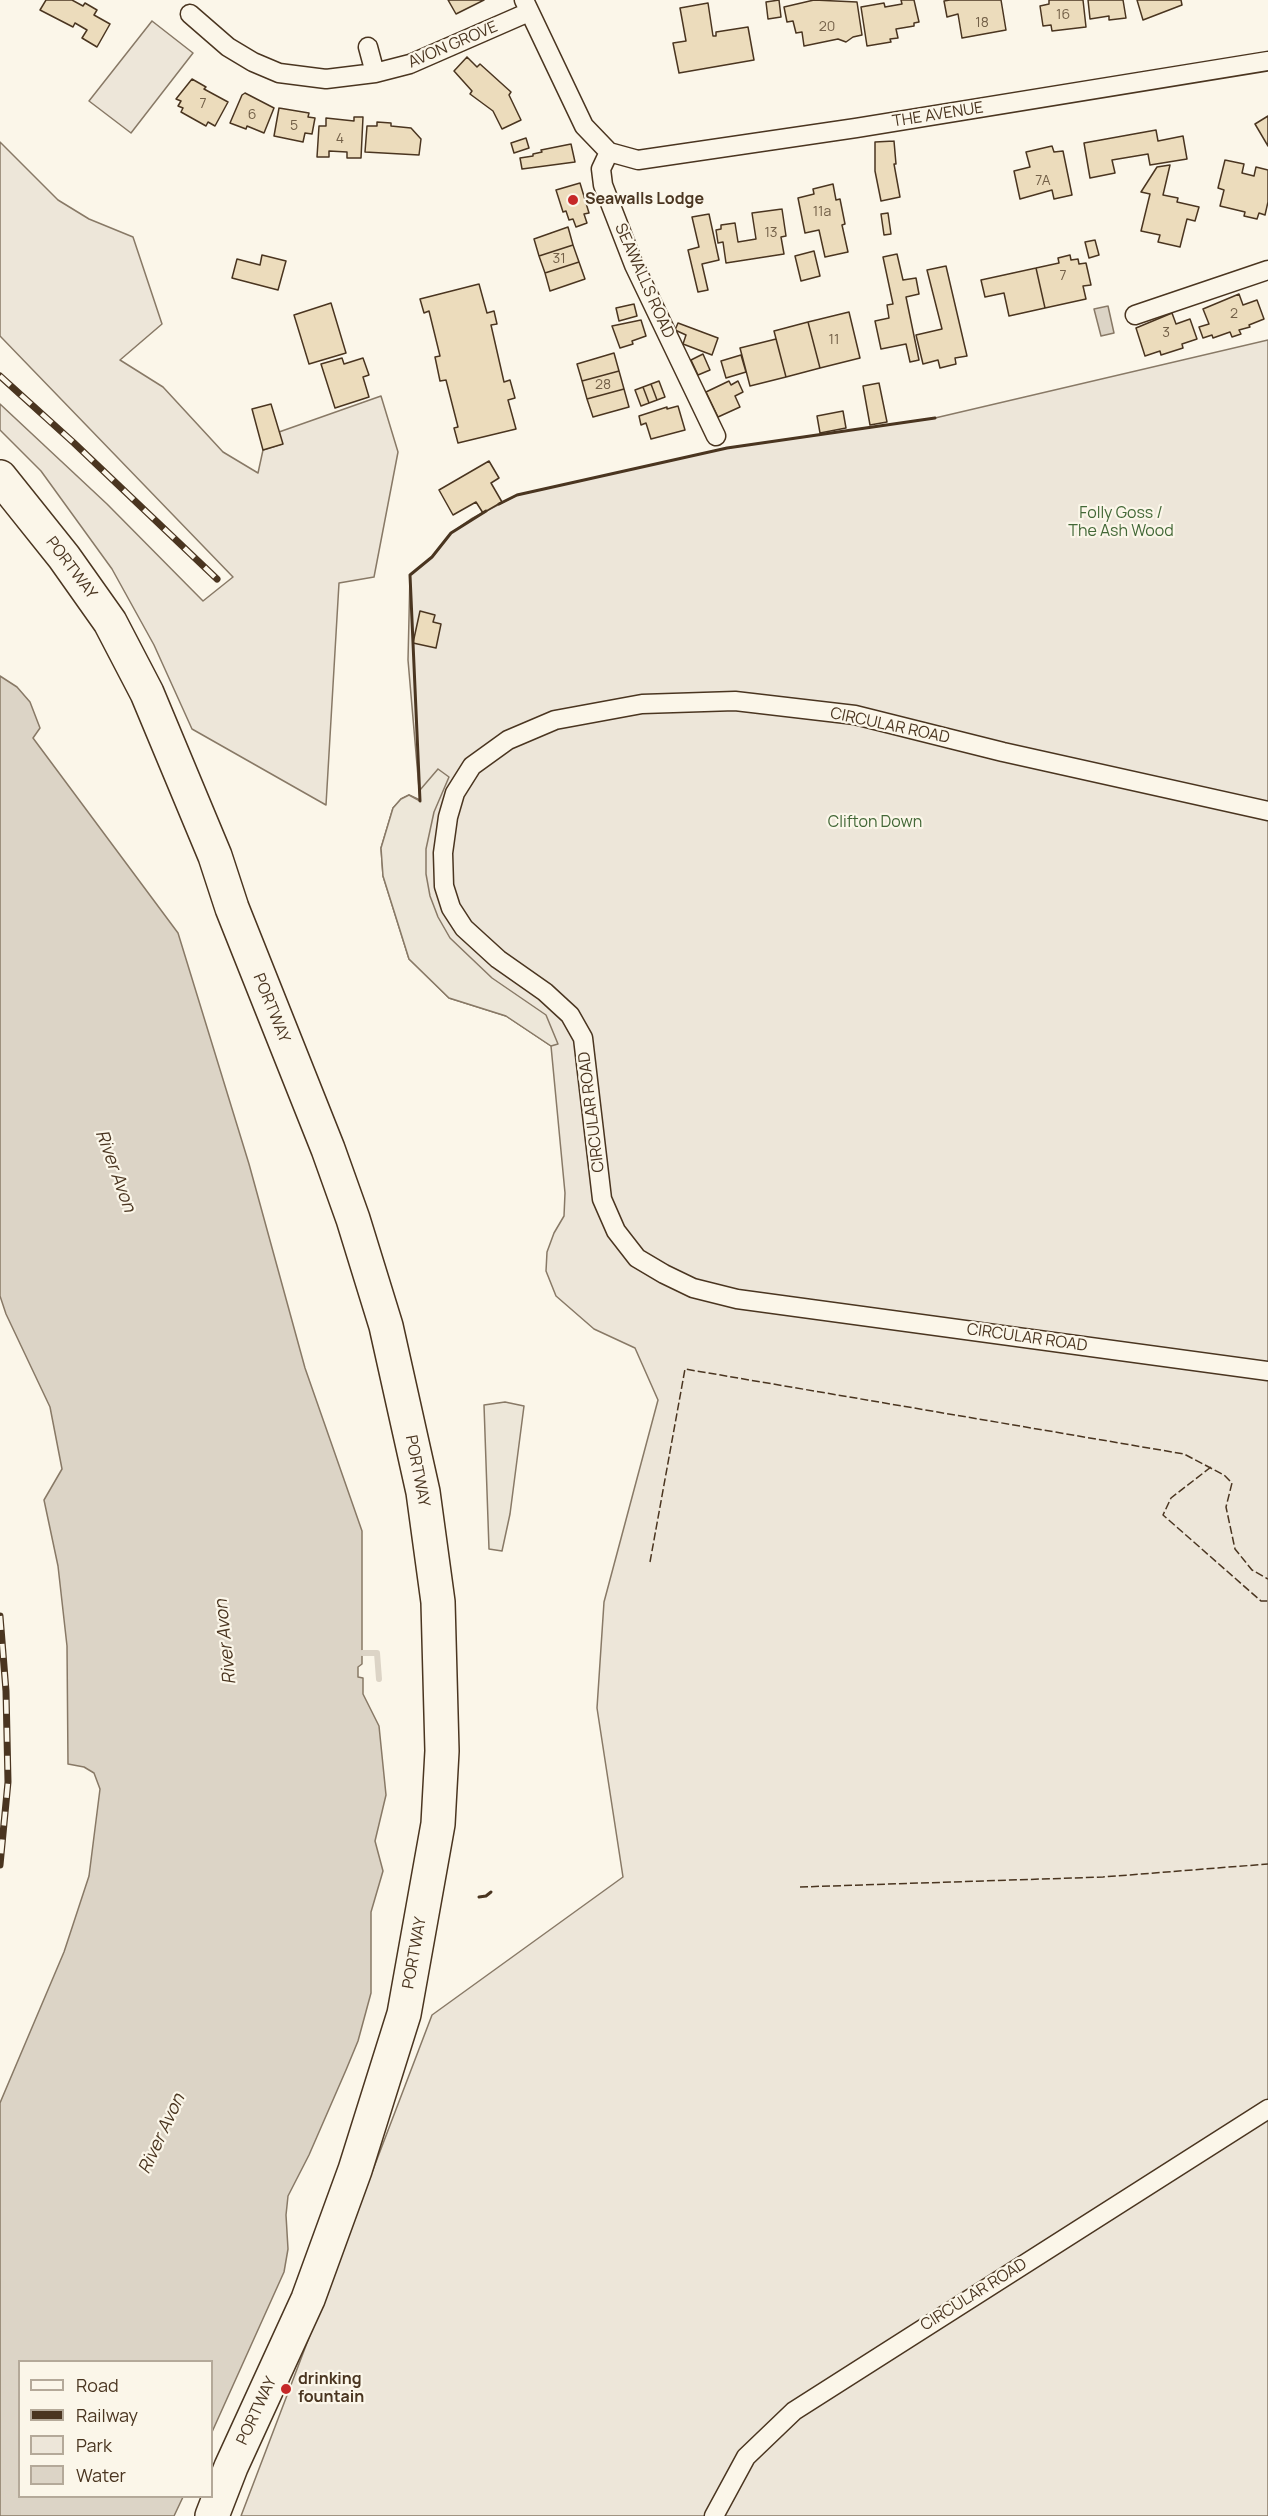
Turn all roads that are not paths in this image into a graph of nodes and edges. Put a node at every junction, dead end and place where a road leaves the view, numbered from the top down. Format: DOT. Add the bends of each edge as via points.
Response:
graph roads {
  1 [pos="527,6"];
  2 [pos="190,14"];
  3 [pos="368,47"];
  4 [pos="1268,60"];
  5 [pos="375,73"];
  6 [pos="609,152"];
  7 [pos="1268,270"];
  8 [pos="1134,315"];
  9 [pos="716,436"];
  10 [pos="0,477"];
  11 [pos="1268,811"];
  12 [pos="1268,1371"];
  13 [pos="1268,2109"];
  14 [pos="212,2516"];
  15 [pos="714,2516"];
  1 -- 5 [label="street, AVON GROVE" via="410,64"];
  1 -- 6 [label="street" via="584,126"];
  2 -- 5 [label="street, AVON GROVE" via="228,47 279,73 326,79"];
  3 -- 5 [label="street"];
  4 -- 6 [label="street, THE AVENUE" via="638,160"];
  6 -- 9 [label="street, SEAWALLS ROAD" via="601,169 603,185 633,265"];
  7 -- 8 [label="street"];
  10 -- 14 [label="highway, PORTWAY" via="110,622 147,693 215,856 232,909 328,1149 386,1326 423,1491 438,1602 442,1751 438,1824 404,2014 355,2170 308,2299"];
  11 -- 12 [label="street, CIRCULAR ROAD" via="855,715 735,701 642,704 555,720 508,740 472,766 455,793 443,853 444,886 451,908 464,928 570,1015 583,1038 602,1199 616,1232 637,1258 693,1288 737,1299"];
  13 -- 15 [label="street, CIRCULAR ROAD" via="794,2411 746,2457"];
}
